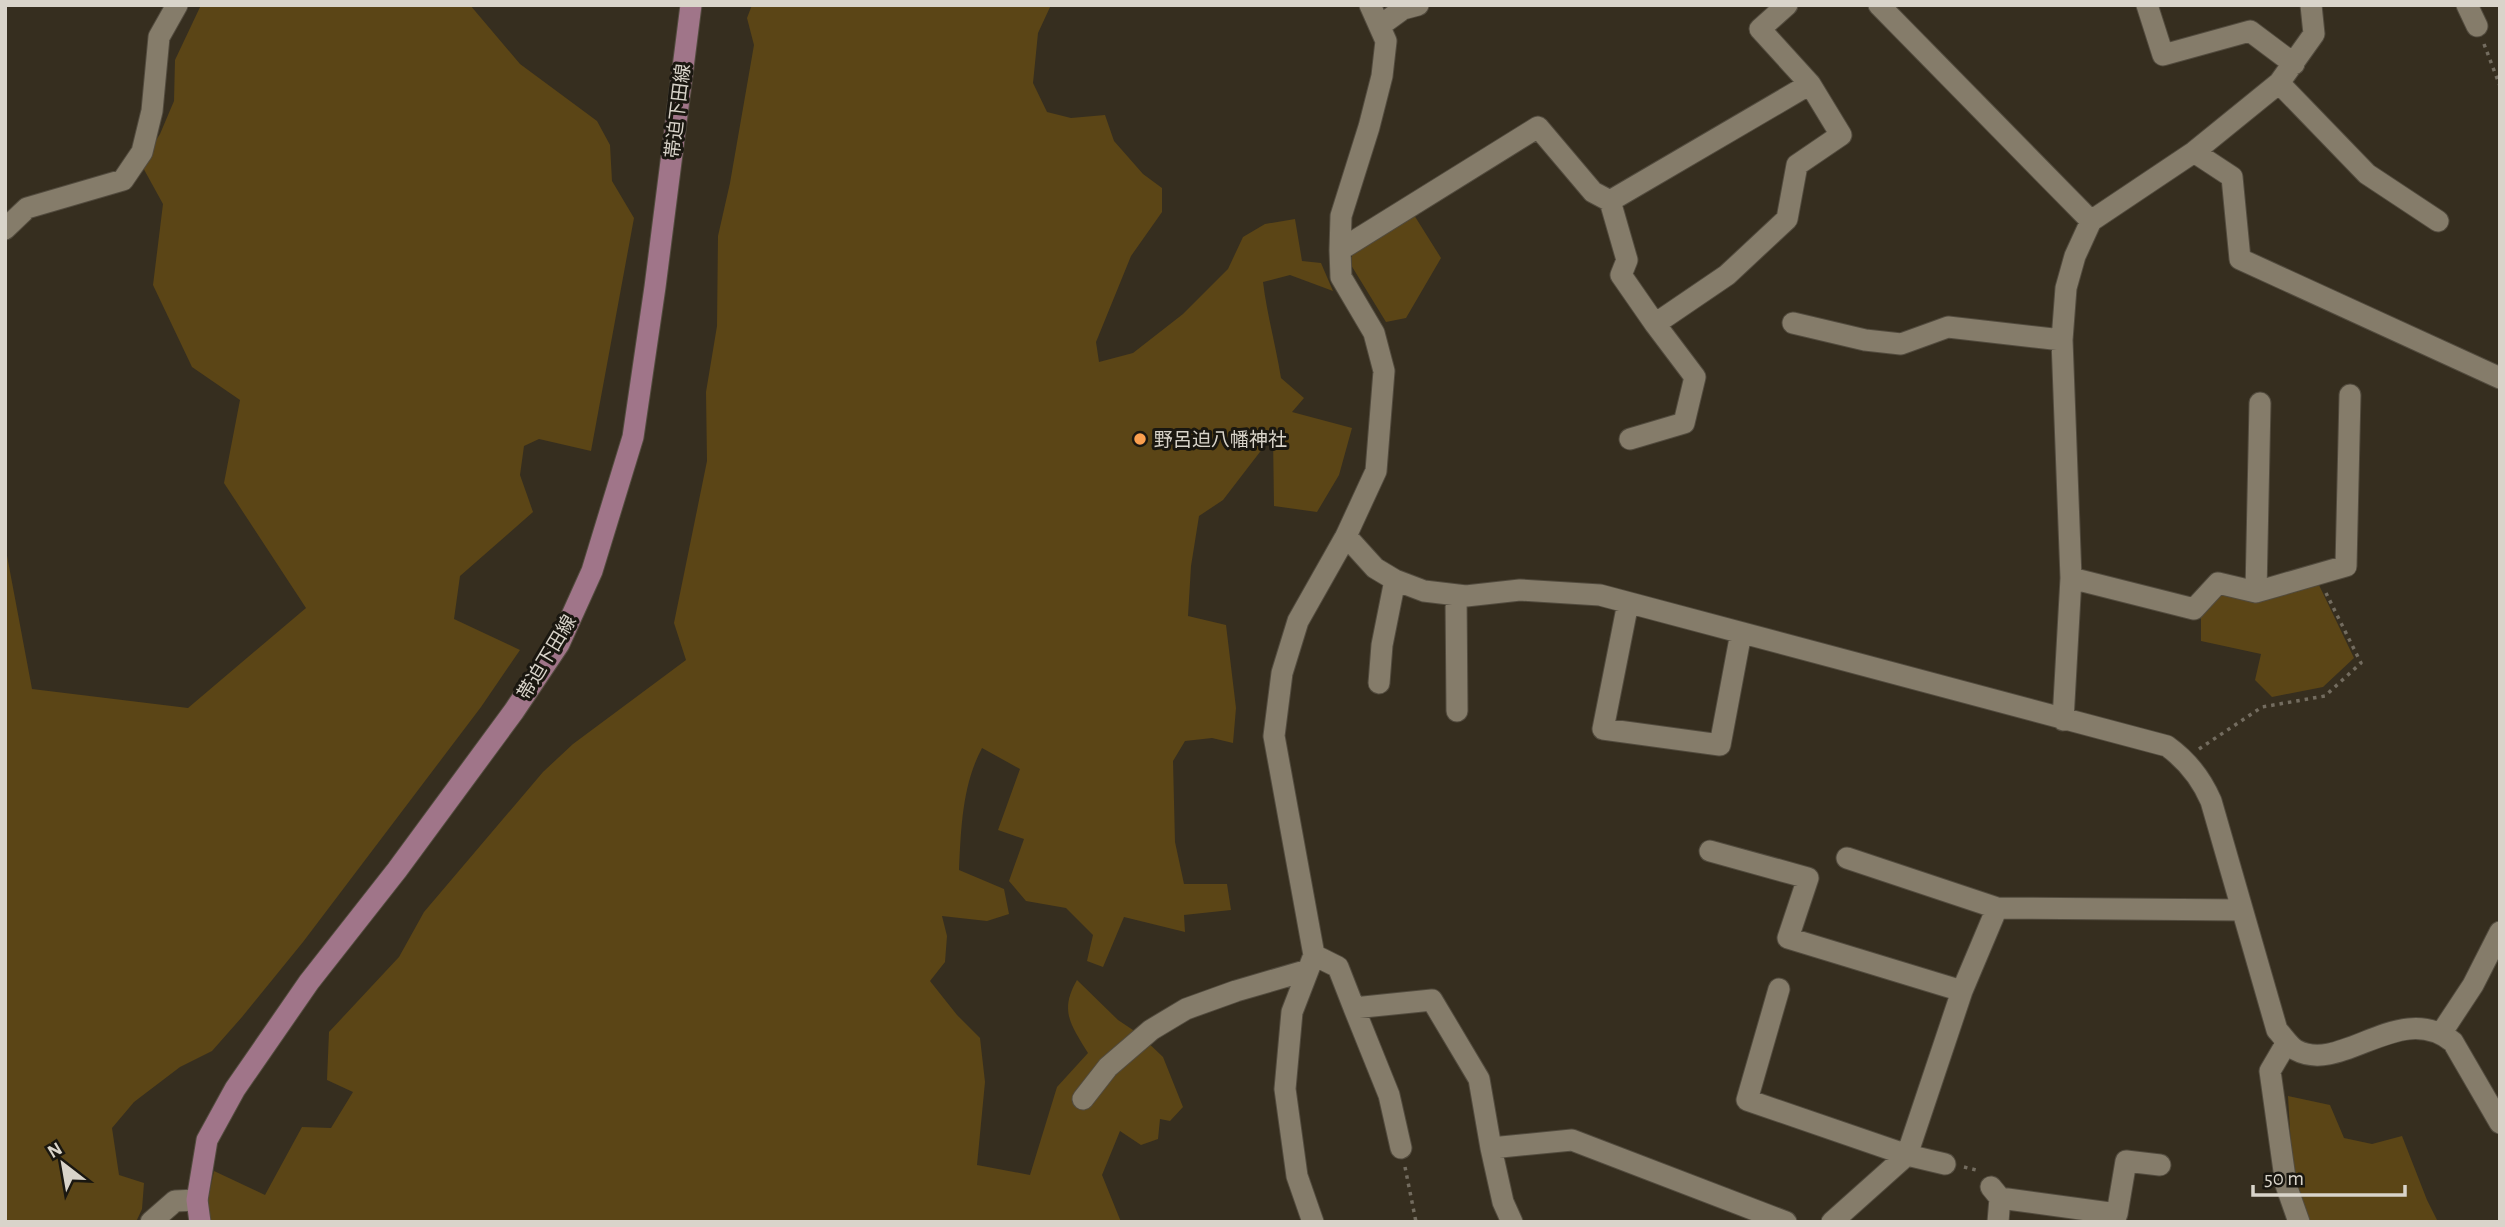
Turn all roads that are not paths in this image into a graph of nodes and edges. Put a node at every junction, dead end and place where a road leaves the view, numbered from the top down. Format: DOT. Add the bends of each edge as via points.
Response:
graph roads {
  1 [pos="177,5"];
  2 [pos="691,5"];
  3 [pos="1370,5"];
  4 [pos="1418,5"];
  5 [pos="1787,5"];
  6 [pos="1879,5"];
  7 [pos="2147,5"];
  8 [pos="2311,5"];
  9 [pos="2466,5"];
  10 [pos="1381,25"];
  11 [pos="2477,26"];
  12 [pos="2294,64"];
  13 [pos="2279,83"];
  14 [pos="1810,84"];
  15 [pos="2194,152"];
  16 [pos="1610,201"];
  17 [pos="2438,220"];
  18 [pos="2091,221"];
  19 [pos="5,229"];
  20 [pos="1340,250"];
  21 [pos="1655,324"];
  22 [pos="1793,324"];
  23 [pos="2062,340"];
  24 [pos="2500,378"];
  25 [pos="2350,395"];
  26 [pos="2260,402"];
  27 [pos="1630,439"];
  28 [pos="1346,536"];
  29 [pos="2071,578"];
  30 [pos="1395,580"];
  31 [pos="2256,593"];
  32 [pos="1456,595"];
  33 [pos="1628,603"];
  34 [pos="1741,633"];
  35 [pos="1379,683"];
  36 [pos="1457,711"];
  37 [pos="2063,720"];
  38 [pos="1710,851"];
  39 [pos="1847,858"];
  40 [pos="1997,908"];
  41 [pos="2241,910"];
  42 [pos="2500,932"];
  43 [pos="1311,963"];
  44 [pos="1779,989"];
  45 [pos="1962,991"];
  46 [pos="1354,1008"];
  47 [pos="2442,1032"];
  48 [pos="2287,1042"];
  49 [pos="1083,1099"];
  50 [pos="2495,1102"];
  51 [pos="2500,1123"];
  52 [pos="1401,1147"];
  53 [pos="1491,1148"];
  54 [pos="1907,1154"];
  55 [pos="1945,1164"];
  56 [pos="2160,1165"];
  57 [pos="197,1200"];
  58 [pos="150,1222"];
  59 [pos="200,1222"];
  60 [pos="1313,1222"];
  61 [pos="1512,1222"];
  62 [pos="1786,1222"];
  63 [pos="1832,1222"];
  64 [pos="1998,1222"];
  65 [pos="2299,1222"];
  1 -- 19 [label="street" via="159,37 152,111 142,152 123,180 27,208"];
  2 -- 57 [label="main road, 帯迫下田線" via="633,437 592,571 559,644 514,711 309,982 235,1089 207,1139"];
  3 -- 10 [label="street"];
  4 -- 10 [label="street" via="1403,9"];
  5 -- 14 [label="street" via="1760,29"];
  6 -- 18 [label="street"];
  7 -- 12 [label="street" via="2163,55 2250,31"];
  8 -- 12 [label="street" via="2314,34"];
  9 -- 11 [label="street"];
  10 -- 20 [label="street" via="1386,41 1381,76 1341,216"];
  12 -- 13 [label="street"];
  13 -- 15 [label="street"];
  13 -- 17 [label="street" via="2367,174"];
  14 -- 16 [label="street"];
  14 -- 21 [label="street" via="1841,135 1797,165 1787,219 1727,275"];
  15 -- 18 [label="street"];
  15 -- 24 [label="street" via="2232,177 2240,259"];
  16 -- 20 [label="street" via="1593,192 1538,127"];
  16 -- 21 [label="street" via="1627,260 1621,275"];
  18 -- 23 [label="street" via="2066,288"];
  20 -- 28 [label="street" via="1341,277 1374,333 1384,371 1376,471"];
  21 -- 27 [label="street" via="1695,377 1684,423"];
  22 -- 23 [label="street" via="1901,344 1948,327"];
  23 -- 29 [label="street"];
  25 -- 31 [label="street" via="2346,566"];
  26 -- 31 [label="street"];
  28 -- 30 [label="street" via="1375,568"];
  28 -- 43 [label="street" via="1298,621 1282,673 1274,736"];
  29 -- 31 [label="street" via="2194,608 2218,583"];
  29 -- 37 [label="street"];
  30 -- 32 [label="street" via="1424,591"];
  30 -- 35 [label="street"];
  32 -- 33 [label="street" via="1520,590 1600,595"];
  32 -- 36 [label="street"];
  33 -- 34 [label="street"];
  33 -- 34 [label="street" via="1603,729 1720,745"];
  34 -- 37 [label="street"];
  37 -- 41 [label="street" via="2167,746 2184,758 2211,801"];
  38 -- 45 [label="street" via="1808,878 1788,938"];
  39 -- 40 [label="street"];
  40 -- 41 [label="street"];
  40 -- 45 [label="street"];
  41 -- 48 [label="street" via="2277,1030"];
  42 -- 47 [label="street"];
  43 -- 46 [label="street" via="1338,967"];
  43 -- 49 [label="street" via="1186,1009 1108,1067"];
  43 -- 60 [label="street" via="1292,1012 1285,1089 1297,1176"];
  44 -- 54 [label="street" via="1747,1100"];
  45 -- 54 [label="street"];
  46 -- 52 [label="street" via="1389,1095"];
  46 -- 53 [label="street" via="1432,1000 1479,1079"];
  47 -- 48 [label="street" via="2408,1028 2315,1056 2295,1050"];
  47 -- 50 [label="street" via="2454,1042"];
  48 -- 65 [label="street" via="2270,1071 2286,1185"];
  50 -- 51 [label="street"];
  53 -- 61 [label="street"];
  53 -- 62 [label="street" via="1572,1140"];
  54 -- 55 [label="street"];
  54 -- 63 [label="street"];
  56 -- 64 [label="street" via="2126,1161 2117,1214 1995,1193"];
  57 -- 58 [label="street" via="175,1201"];
  57 -- 59 [label="main road, 帯迫下田線"];
}
